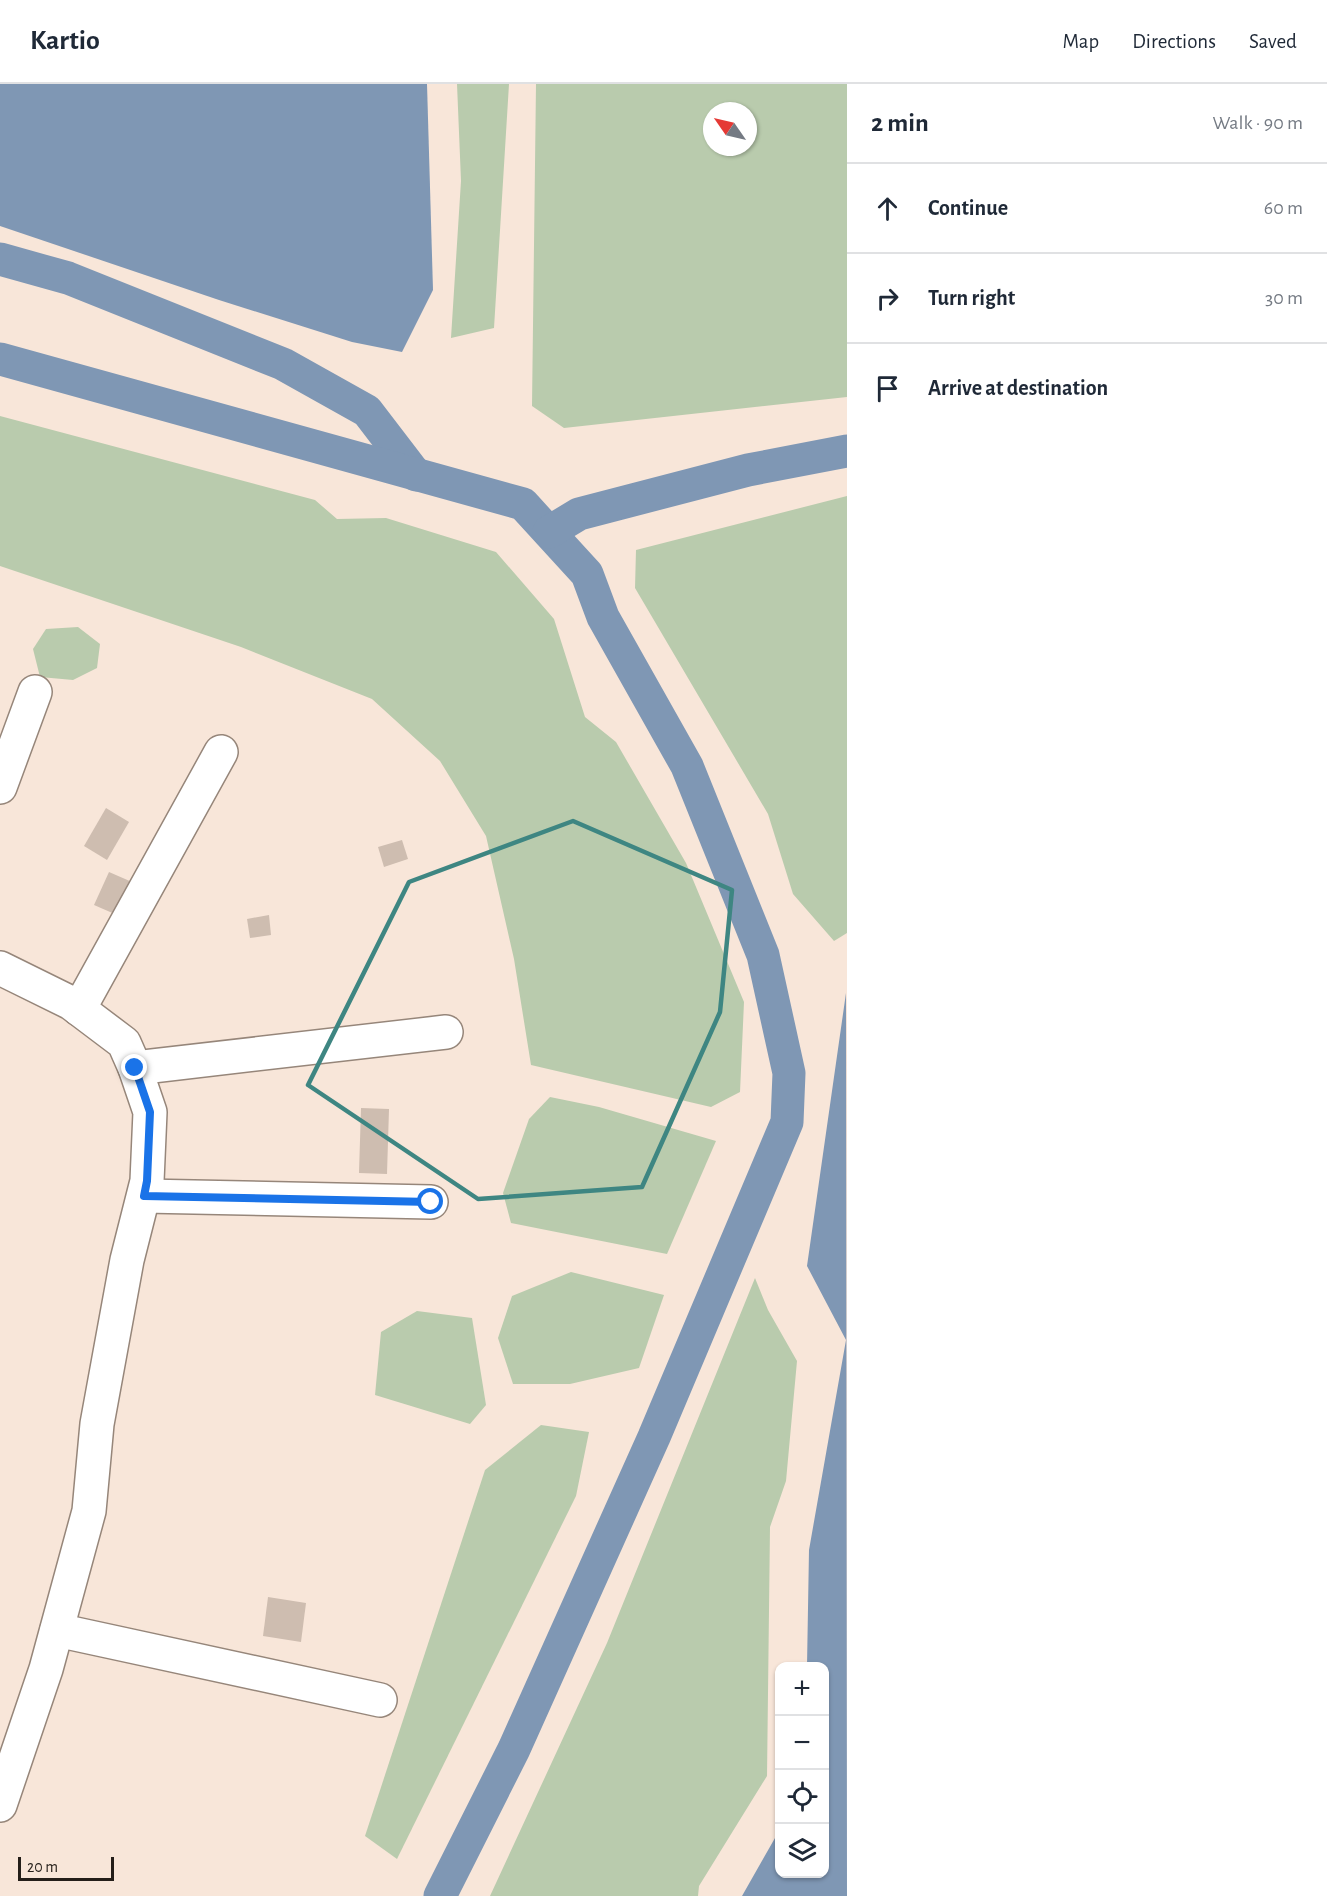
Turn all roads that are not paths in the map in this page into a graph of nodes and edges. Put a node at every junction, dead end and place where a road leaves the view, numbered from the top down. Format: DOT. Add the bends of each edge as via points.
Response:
graph roads {
  1 [pos="35,692"];
  2 [pos="221,752"];
  3 [pos="0,787"];
  4 [pos="0,968"];
  5 [pos="80,1009"];
  6 [pos="446,1032"];
  7 [pos="135,1068"];
  8 [pos="144,1196"];
  9 [pos="431,1202"];
  10 [pos="57,1630"];
  11 [pos="380,1700"];
  12 [pos="0,1805"];
  1 -- 3 [label="street"];
  2 -- 5 [label="street"];
  4 -- 5 [label="street"];
  5 -- 7 [label="street" via="124,1043"];
  6 -- 7 [label="street"];
  7 -- 8 [label="street" via="150,1112"];
  8 -- 9 [label="street"];
  8 -- 10 [label="street" via="127,1260 97,1424 89,1511"];
  10 -- 11 [label="street"];
  10 -- 12 [label="street"];
}
